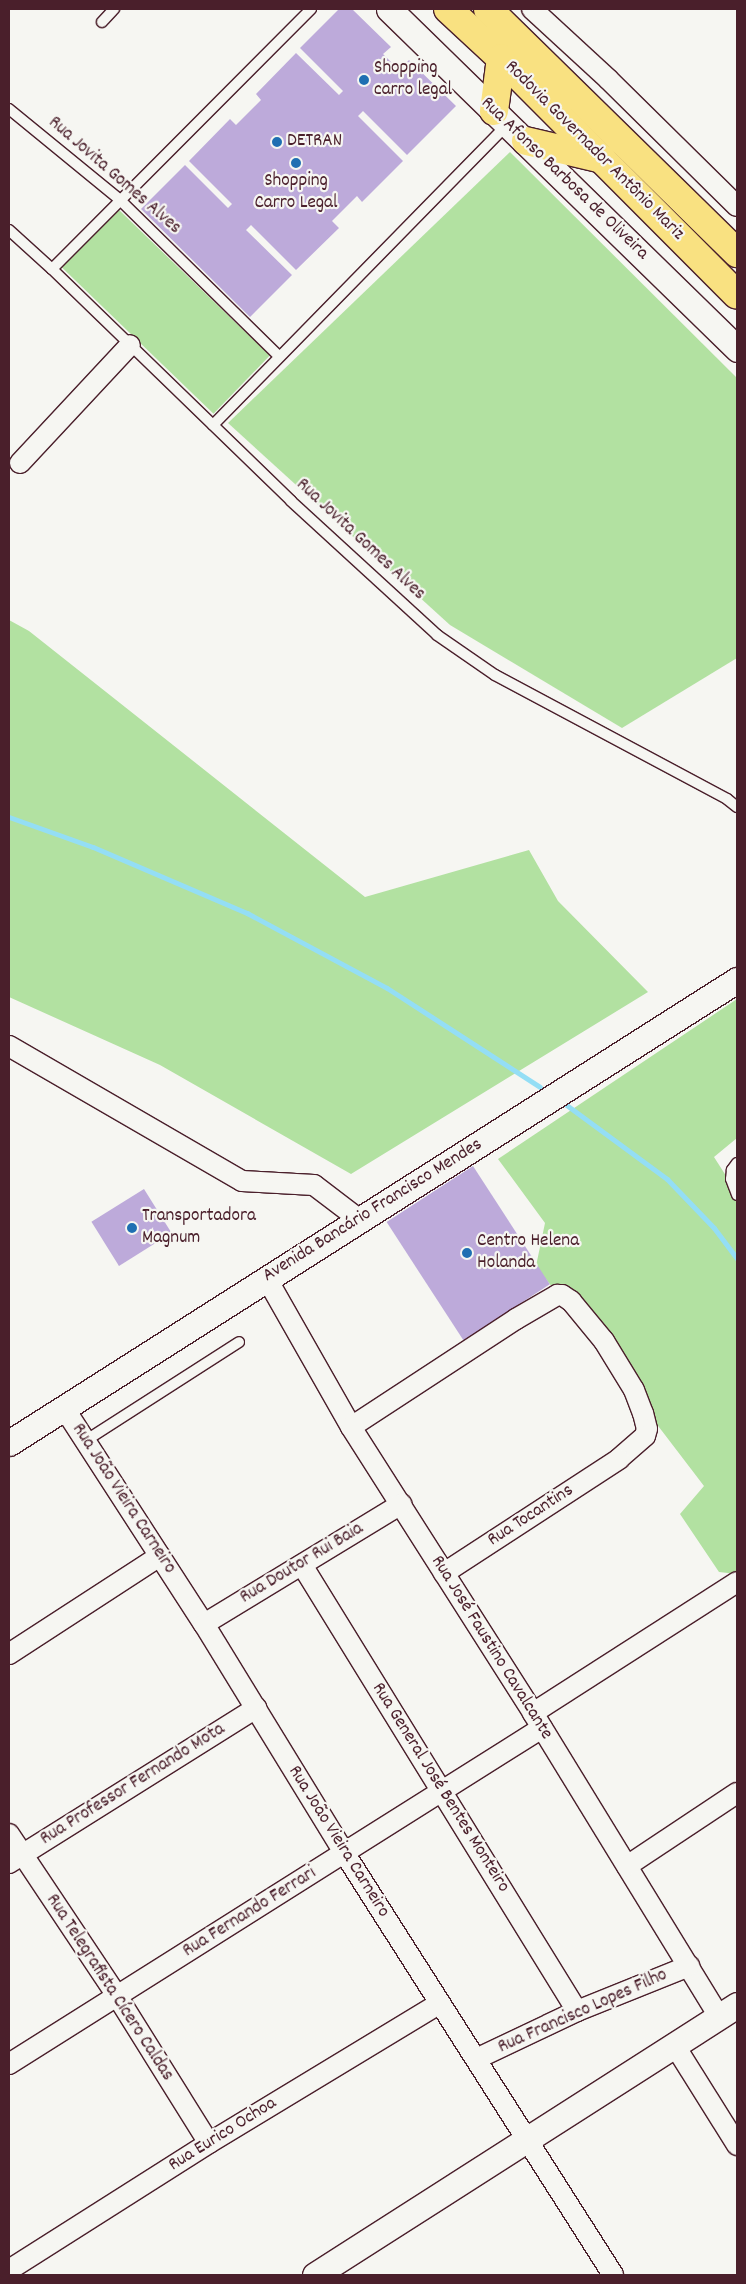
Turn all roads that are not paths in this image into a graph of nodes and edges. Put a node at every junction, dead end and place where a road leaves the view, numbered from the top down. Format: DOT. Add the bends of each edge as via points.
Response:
graph roads {
  1 [pos="114,9"];
  2 [pos="312,9"];
  3 [pos="389,9"];
  4 [pos="448,9"];
  5 [pos="488,9"];
  6 [pos="532,9"];
  7 [pos="102,22"];
  8 [pos="501,58"];
  9 [pos="9,109"];
  10 [pos="510,125"];
  11 [pos="602,159"];
  12 [pos="119,199"];
  13 [pos="737,206"];
  14 [pos="9,230"];
  15 [pos="737,253"];
  16 [pos="52,268"];
  17 [pos="737,295"];
  18 [pos="130,345"];
  19 [pos="737,349"];
  20 [pos="280,356"];
  21 [pos="213,425"];
  22 [pos="20,463"];
  23 [pos="737,807"];
  24 [pos="737,980"];
  25 [pos="9,1046"];
  26 [pos="737,1163"];
  27 [pos="737,1195"];
  28 [pos="360,1220"];
  29 [pos="267,1279"];
  30 [pos="239,1342"];
  31 [pos="64,1408"];
  32 [pos="352,1427"];
  33 [pos="85,1441"];
  34 [pos="9,1443"];
  35 [pos="401,1504"];
  36 [pos="160,1556"];
  37 [pos="302,1566"];
  38 [pos="444,1573"];
  39 [pos="737,1582"];
  40 [pos="204,1624"];
  41 [pos="9,1654"];
  42 [pos="256,1708"];
  43 [pos="537,1721"];
  44 [pos="443,1792"];
  45 [pos="737,1793"];
  46 [pos="9,1834"];
  47 [pos="345,1854"];
  48 [pos="15,1858"];
  49 [pos="627,1866"];
  50 [pos="689,1966"];
  51 [pos="117,1996"];
  52 [pos="440,2003"];
  53 [pos="728,2010"];
  54 [pos="577,2011"];
  55 [pos="675,2046"];
  56 [pos="476,2059"];
  57 [pos="9,2064"];
  58 [pos="730,2117"];
  59 [pos="528,2138"];
  60 [pos="209,2143"];
  61 [pos="737,2145"];
  62 [pos="9,2270"];
  63 [pos="316,2275"];
  64 [pos="613,2275"];
  1 -- 7 [label="lane"];
  2 -- 12 [label="lane"];
  3 -- 10 [label="street, Rua Afonso Barbosa de Oliveira"];
  4 -- 8 [label="highway, Rodovia Governador Antônio Mariz"];
  5 -- 15 [label="highway, Rodovia Governador Antônio Mariz"];
  6 -- 13 [label="street"];
  8 -- 10 [label="highway"];
  8 -- 11 [label="highway, Rodovia Governador Antônio Mariz"];
  9 -- 12 [label="lane, Rua Jovita Gomes Alves"];
  10 -- 11 [label="highway"];
  10 -- 19 [label="street, Rua Afonso Barbosa de Oliveira"];
  10 -- 20 [label="lane"];
  11 -- 17 [label="highway, Rodovia Governador Antônio Mariz"];
  12 -- 16 [label="lane"];
  12 -- 20 [label="lane, Rua Jovita Gomes Alves"];
  14 -- 16 [label="lane, Rua Jovita Gomes Alves"];
  16 -- 18 [label="lane, Rua Jovita Gomes Alves"];
  18 -- 21 [label="lane, Rua Jovita Gomes Alves"];
  18 -- 22 [label="street"];
  20 -- 21 [label="lane"];
  21 -- 23 [label="lane, Rua Jovita Gomes Alves" via="437,635 495,675"];
  24 -- 28 [label="street, Avenida Bancário Francisco Mendes"];
  25 -- 28 [label="street" via="242,1181 314,1185"];
  26 -- 27 [label="lane" via="731,1179"];
  28 -- 29 [label="street, Avenida Bancário Francisco Mendes"];
  29 -- 31 [label="street, Avenida Bancário Francisco Mendes"];
  29 -- 32 [label="street, Rua José Faustino Cavalcante"];
  30 -- 33 [label="lane"];
  31 -- 33 [label="street, Rua João Vieira Carneiro"];
  31 -- 34 [label="street, Avenida Bancário Francisco Mendes"];
  32 -- 35 [label="street, Rua José Faustino Cavalcante"];
  32 -- 38 [label="street, Rua Tocantins" via="553,1298 562,1295 571,1301 604,1341 634,1390 647,1429 646,1436 618,1459"];
  33 -- 36 [label="street, Rua João Vieira Carneiro"];
  35 -- 37 [label="street, Rua Doutor Rui Baia"];
  35 -- 38 [label="street, Rua José Faustino Cavalcante"];
  36 -- 40 [label="street, Rua João Vieira Carneiro"];
  36 -- 41 [label="street"];
  37 -- 40 [label="street, Rua Doutor Rui Baia"];
  37 -- 44 [label="street, Rua General José Bentes Monteiro"];
  38 -- 43 [label="street, Rua José Faustino Cavalcante"];
  39 -- 43 [label="street, Rua Fernando Ferrari"];
  40 -- 42 [label="street, Rua João Vieira Carneiro"];
  42 -- 47 [label="street, Rua João Vieira Carneiro"];
  42 -- 48 [label="street, Rua Professor Fernando Mota"];
  43 -- 44 [label="street, Rua Fernando Ferrari"];
  43 -- 49 [label="street, Rua José Faustino Cavalcante"];
  44 -- 47 [label="street, Rua Fernando Ferrari"];
  44 -- 54 [label="street, Rua General José Bentes Monteiro"];
  45 -- 49 [label="street"];
  46 -- 48 [label="street, Rua Telegrafista Cícero Caldas"];
  47 -- 51 [label="street, Rua Fernando Ferrari"];
  47 -- 52 [label="street, Rua João Vieira Carneiro"];
  48 -- 51 [label="street, Rua Telegrafista Cícero Caldas"];
  49 -- 50 [label="street, Rua José Faustino Cavalcante"];
  50 -- 53 [label="street, Rua José Faustino Cavalcante"];
  50 -- 54 [label="street, Rua Francisco Lopes Filho"];
  51 -- 57 [label="street, Rua Fernando Ferrari"];
  51 -- 60 [label="street, Rua Telegrafista Cícero Caldas"];
  52 -- 56 [label="street, Rua João Vieira Carneiro"];
  52 -- 60 [label="street, Rua Eurico Ochoa"];
  53 -- 55 [label="street"];
  54 -- 56 [label="street, Rua Francisco Lopes Filho"];
  55 -- 58 [label="street"];
  55 -- 59 [label="street"];
  56 -- 59 [label="street, Rua João Vieira Carneiro"];
  58 -- 61 [label="street"];
  59 -- 63 [label="street"];
  59 -- 64 [label="street, Rua João Vieira Carneiro"];
  60 -- 62 [label="street, Rua Eurico Ochoa"];
}
